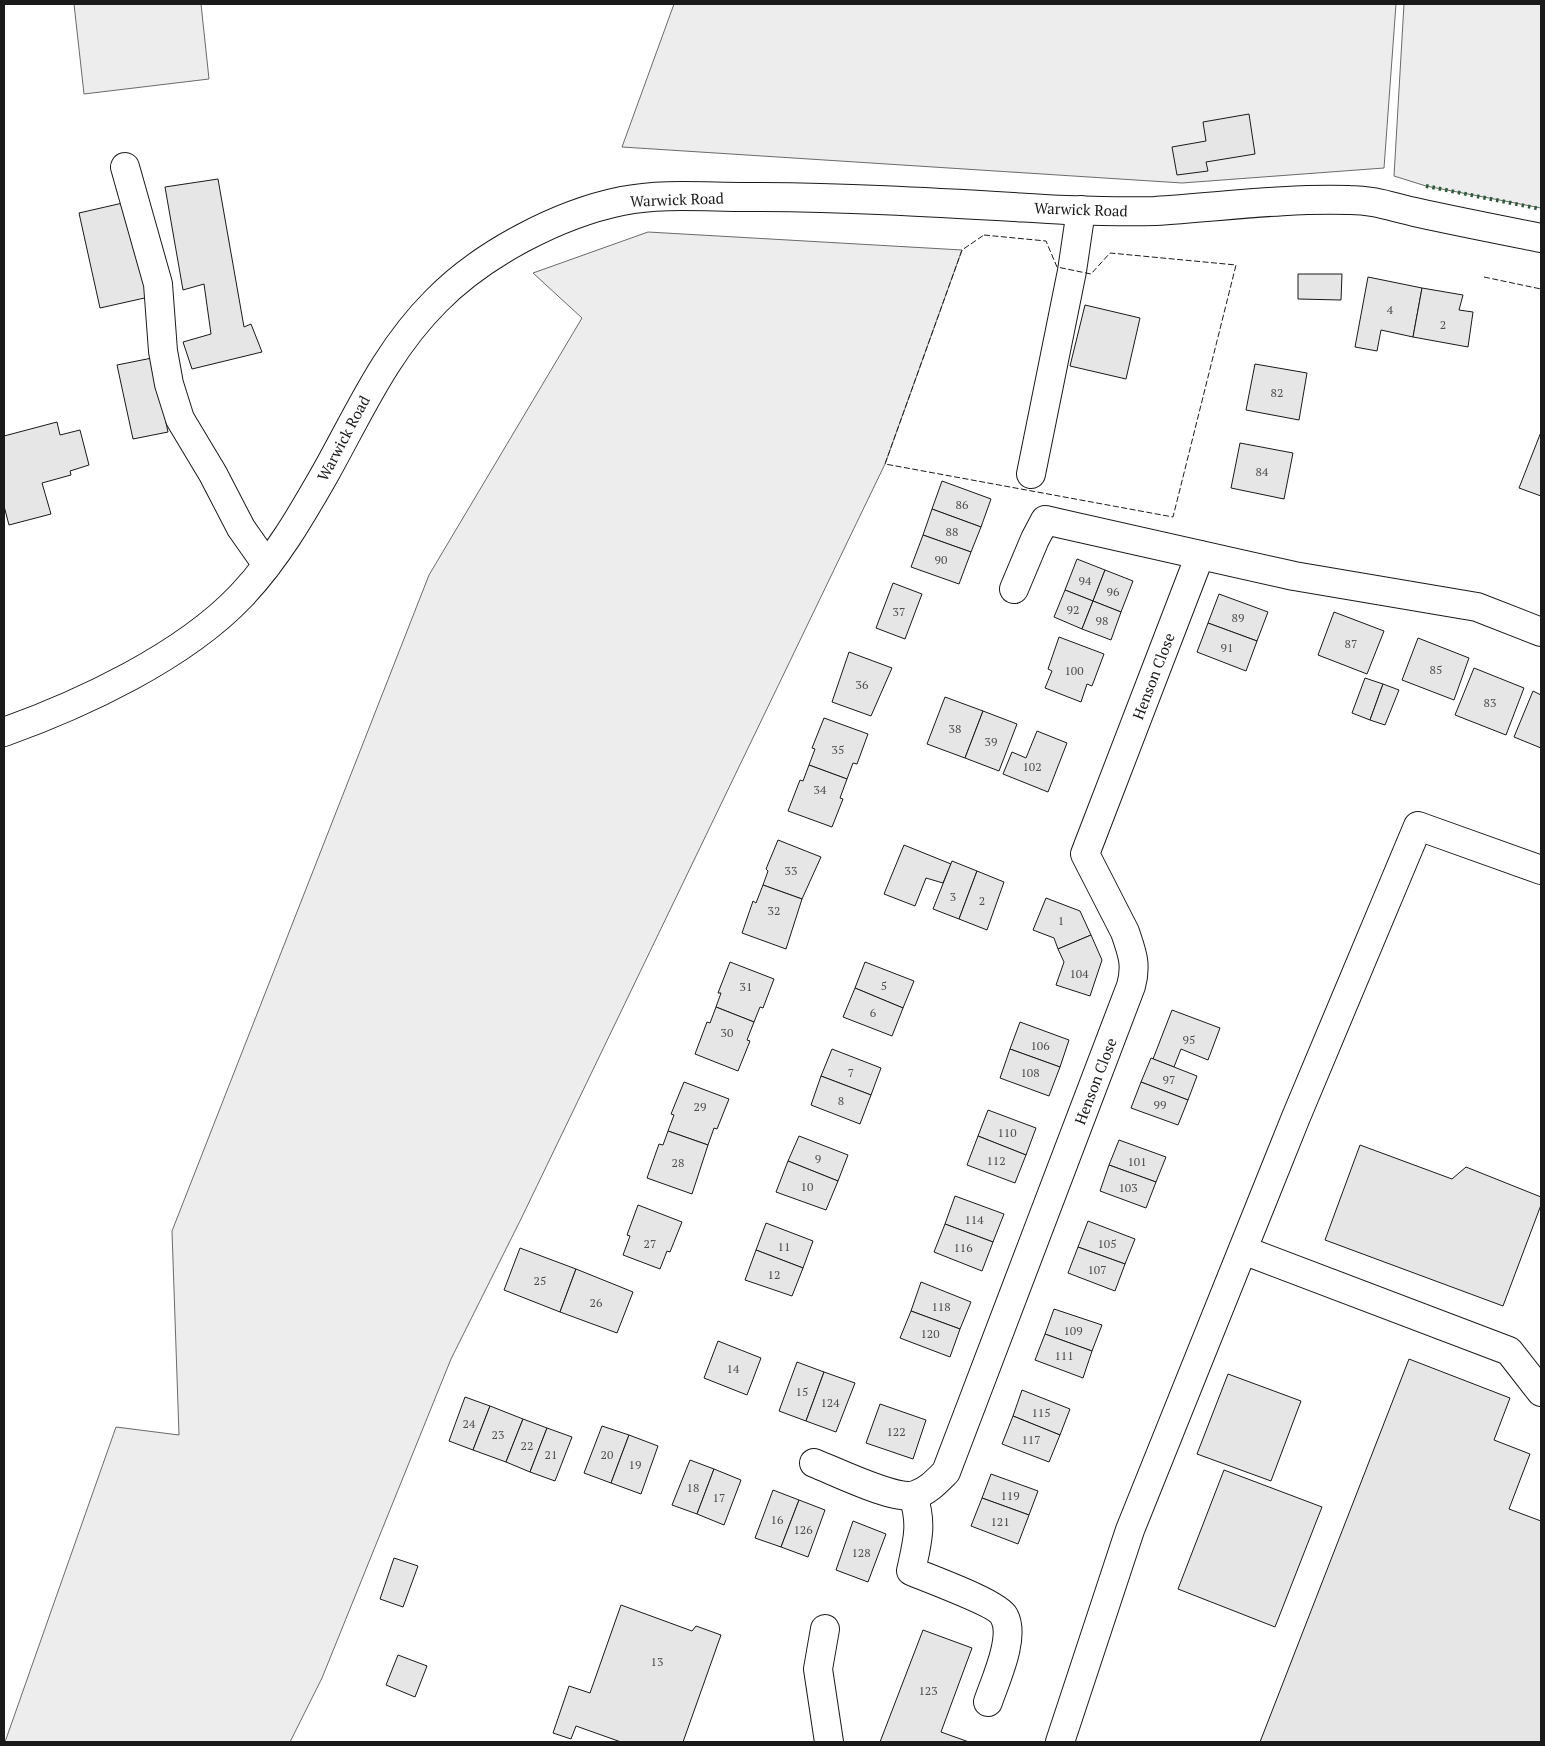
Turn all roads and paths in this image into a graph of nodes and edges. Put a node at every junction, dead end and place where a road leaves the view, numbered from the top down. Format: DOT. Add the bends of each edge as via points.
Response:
graph roads {
  1 [pos="125,167"];
  2 [pos="1081,210"];
  3 [pos="1541,238"];
  4 [pos="1031,474"];
  5 [pos="1200,555"];
  6 [pos="267,565"];
  7 [pos="1014,589"];
  8 [pos="1541,632"];
  9 [pos="4,732"];
  10 [pos="1541,870"];
  11 [pos="1243,1250"];
  12 [pos="1541,1392"];
  13 [pos="814,1463"];
  14 [pos="913,1496"];
  15 [pos="825,1629"];
  16 [pos="988,1702"];
  17 [pos="829,1742"];
  18 [pos="1060,1742"];
  1 -- 6 [label="street" via="158,284 163,352 180,419 241,528"];
  2 -- 3 [label="street, Warwick Road" via="1150,211 1296,200 1354,200 1380,202 1412,212"];
  2 -- 4 [label="street" via="1072,271"];
  2 -- 6 [label="street, Warwick Road" via="787,198 650,197 575,214 523,238 473,269 438,299 402,338 292,530"];
  5 -- 7 [label="street" via="1045,520"];
  5 -- 8 [label="street" via="1294,576 1477,607"];
  5 -- 14 [label="street, Henson Close" via="1085,854 1130,945 1135,972 1131,986 946,1472 929,1488"];
  6 -- 9 [label="street, Warwick Road" via="238,599 198,634 139,672 77,703"];
  10 -- 11 [label="street" via="1418,826"];
  11 -- 12 [label="street" via="1509,1351"];
  11 -- 18 [label="street" via="1130,1530"];
  13 -- 14 [label="street" via="890,1493"];
  14 -- 16 [label="street" via="918,1509 919,1536 910,1571 992,1606 1004,1616 1008,1633 1005,1652"];
  15 -- 17 [label="street" via="818,1669"];
}
